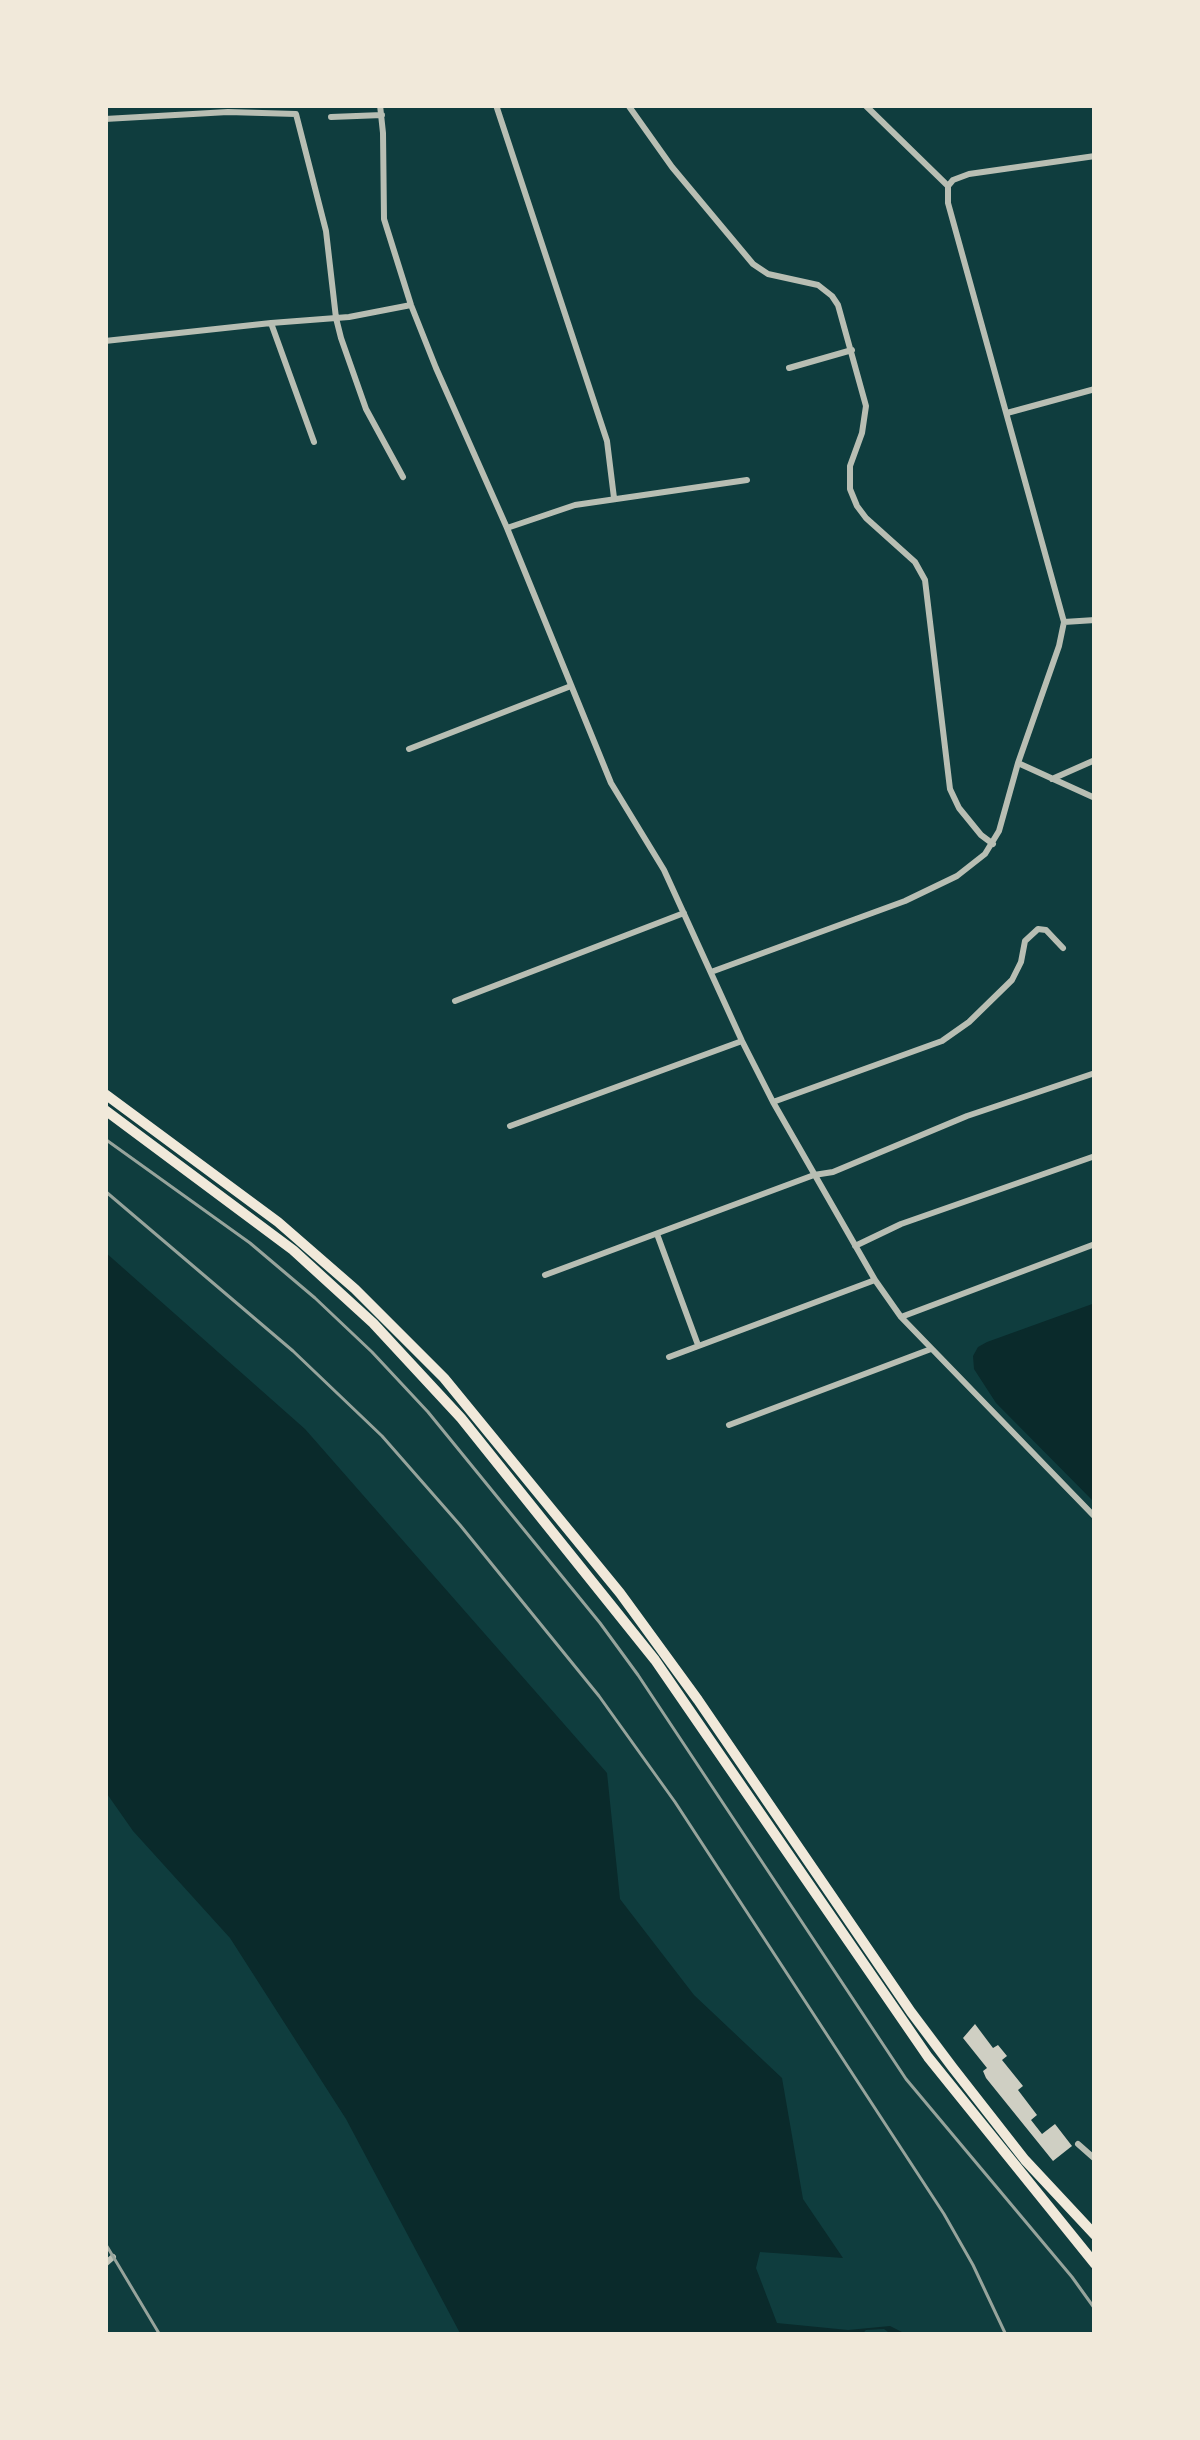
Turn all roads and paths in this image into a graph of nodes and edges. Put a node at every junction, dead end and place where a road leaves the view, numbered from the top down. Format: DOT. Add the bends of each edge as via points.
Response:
graph roads {
  1 [pos="124,105"];
  2 [pos="380,105"];
  3 [pos="496,105"];
  4 [pos="628,105"];
  5 [pos="865,105"];
  6 [pos="382,116"];
  7 [pos="331,117"];
  8 [pos="124,118"];
  9 [pos="105,119"];
  10 [pos="1095,156"];
  11 [pos="948,186"];
  12 [pos="411,305"];
  13 [pos="336,318"];
  14 [pos="271,323"];
  15 [pos="105,341"];
  16 [pos="852,350"];
  17 [pos="789,368"];
  18 [pos="1095,389"];
  19 [pos="1007,413"];
  20 [pos="314,442"];
  21 [pos="403,476"];
  22 [pos="747,480"];
  23 [pos="614,498"];
  24 [pos="507,528"];
  25 [pos="1095,620"];
  26 [pos="1064,622"];
  27 [pos="572,686"];
  28 [pos="410,749"];
  29 [pos="1095,760"];
  30 [pos="1018,763"];
  31 [pos="1052,779"];
  32 [pos="1095,798"];
  33 [pos="993,844"];
  34 [pos="684,914"];
  35 [pos="1063,947"];
  36 [pos="711,972"];
  37 [pos="455,1001"];
  38 [pos="742,1041"];
  39 [pos="1095,1073"];
  40 [pos="105,1094"];
  41 [pos="773,1102"];
  42 [pos="105,1110"];
  43 [pos="510,1126"];
  44 [pos="1095,1156"];
  45 [pos="814,1175"];
  46 [pos="657,1234"];
  47 [pos="1095,1244"];
  48 [pos="855,1246"];
  49 [pos="545,1275"];
  50 [pos="874,1280"];
  51 [pos="901,1317"];
  52 [pos="698,1345"];
  53 [pos="932,1349"];
  54 [pos="669,1358"];
  55 [pos="729,1425"];
  56 [pos="1095,1517"];
  57 [pos="1078,2144"];
  58 [pos="1095,2159"];
  59 [pos="1095,2235"];
  60 [pos="113,2257"];
  61 [pos="1095,2262"];
  62 [pos="105,2264"];
  1 -- 8 [label="street"];
  2 -- 6 [label="street"];
  3 -- 23 [label="street" via="607,441"];
  4 -- 16 [label="street" via="753,264 832,296"];
  5 -- 11 [label="street"];
  6 -- 7 [label="street"];
  6 -- 12 [label="street" via="384,219"];
  8 -- 9 [label="street"];
  8 -- 13 [label="street" via="296,114 326,231"];
  10 -- 11 [label="street" via="969,174"];
  11 -- 19 [label="street"];
  12 -- 13 [label="street"];
  12 -- 24 [label="street"];
  13 -- 14 [label="street"];
  13 -- 21 [label="street" via="366,409"];
  14 -- 15 [label="street"];
  14 -- 20 [label="street"];
  16 -- 17 [label="street"];
  16 -- 33 [label="street" via="866,406 850,489 925,580 950,789"];
  18 -- 19 [label="street"];
  19 -- 26 [label="street"];
  22 -- 23 [label="street"];
  23 -- 24 [label="street"];
  24 -- 27 [label="street"];
  25 -- 26 [label="street"];
  26 -- 30 [label="street"];
  27 -- 28 [label="street"];
  27 -- 34 [label="street" via="611,783"];
  29 -- 31 [label="street"];
  30 -- 31 [label="street"];
  30 -- 33 [label="street"];
  31 -- 32 [label="street"];
  33 -- 36 [label="street" via="976,864 905,901"];
  34 -- 36 [label="street"];
  34 -- 37 [label="street"];
  35 -- 41 [label="street" via="1038,928 1025,940 1012,980 942,1041"];
  36 -- 38 [label="street"];
  38 -- 41 [label="street"];
  38 -- 43 [label="street"];
  39 -- 45 [label="street"];
  40 -- 59 [label="highway" via="307,1246 444,1378 620,1592 953,2068"];
  41 -- 45 [label="street"];
  42 -- 61 [label="highway" via="293,1250 460,1418 655,1660 916,2039"];
  44 -- 48 [label="street"];
  45 -- 46 [label="street"];
  45 -- 48 [label="street"];
  46 -- 49 [label="street"];
  46 -- 52 [label="street"];
  47 -- 51 [label="street"];
  48 -- 50 [label="street"];
  50 -- 51 [label="street"];
  50 -- 52 [label="street"];
  51 -- 53 [label="street"];
  52 -- 54 [label="street"];
  53 -- 55 [label="street"];
  53 -- 56 [label="street"];
  57 -- 58 [label="street"];
  60 -- 62 [label="street"];
}
